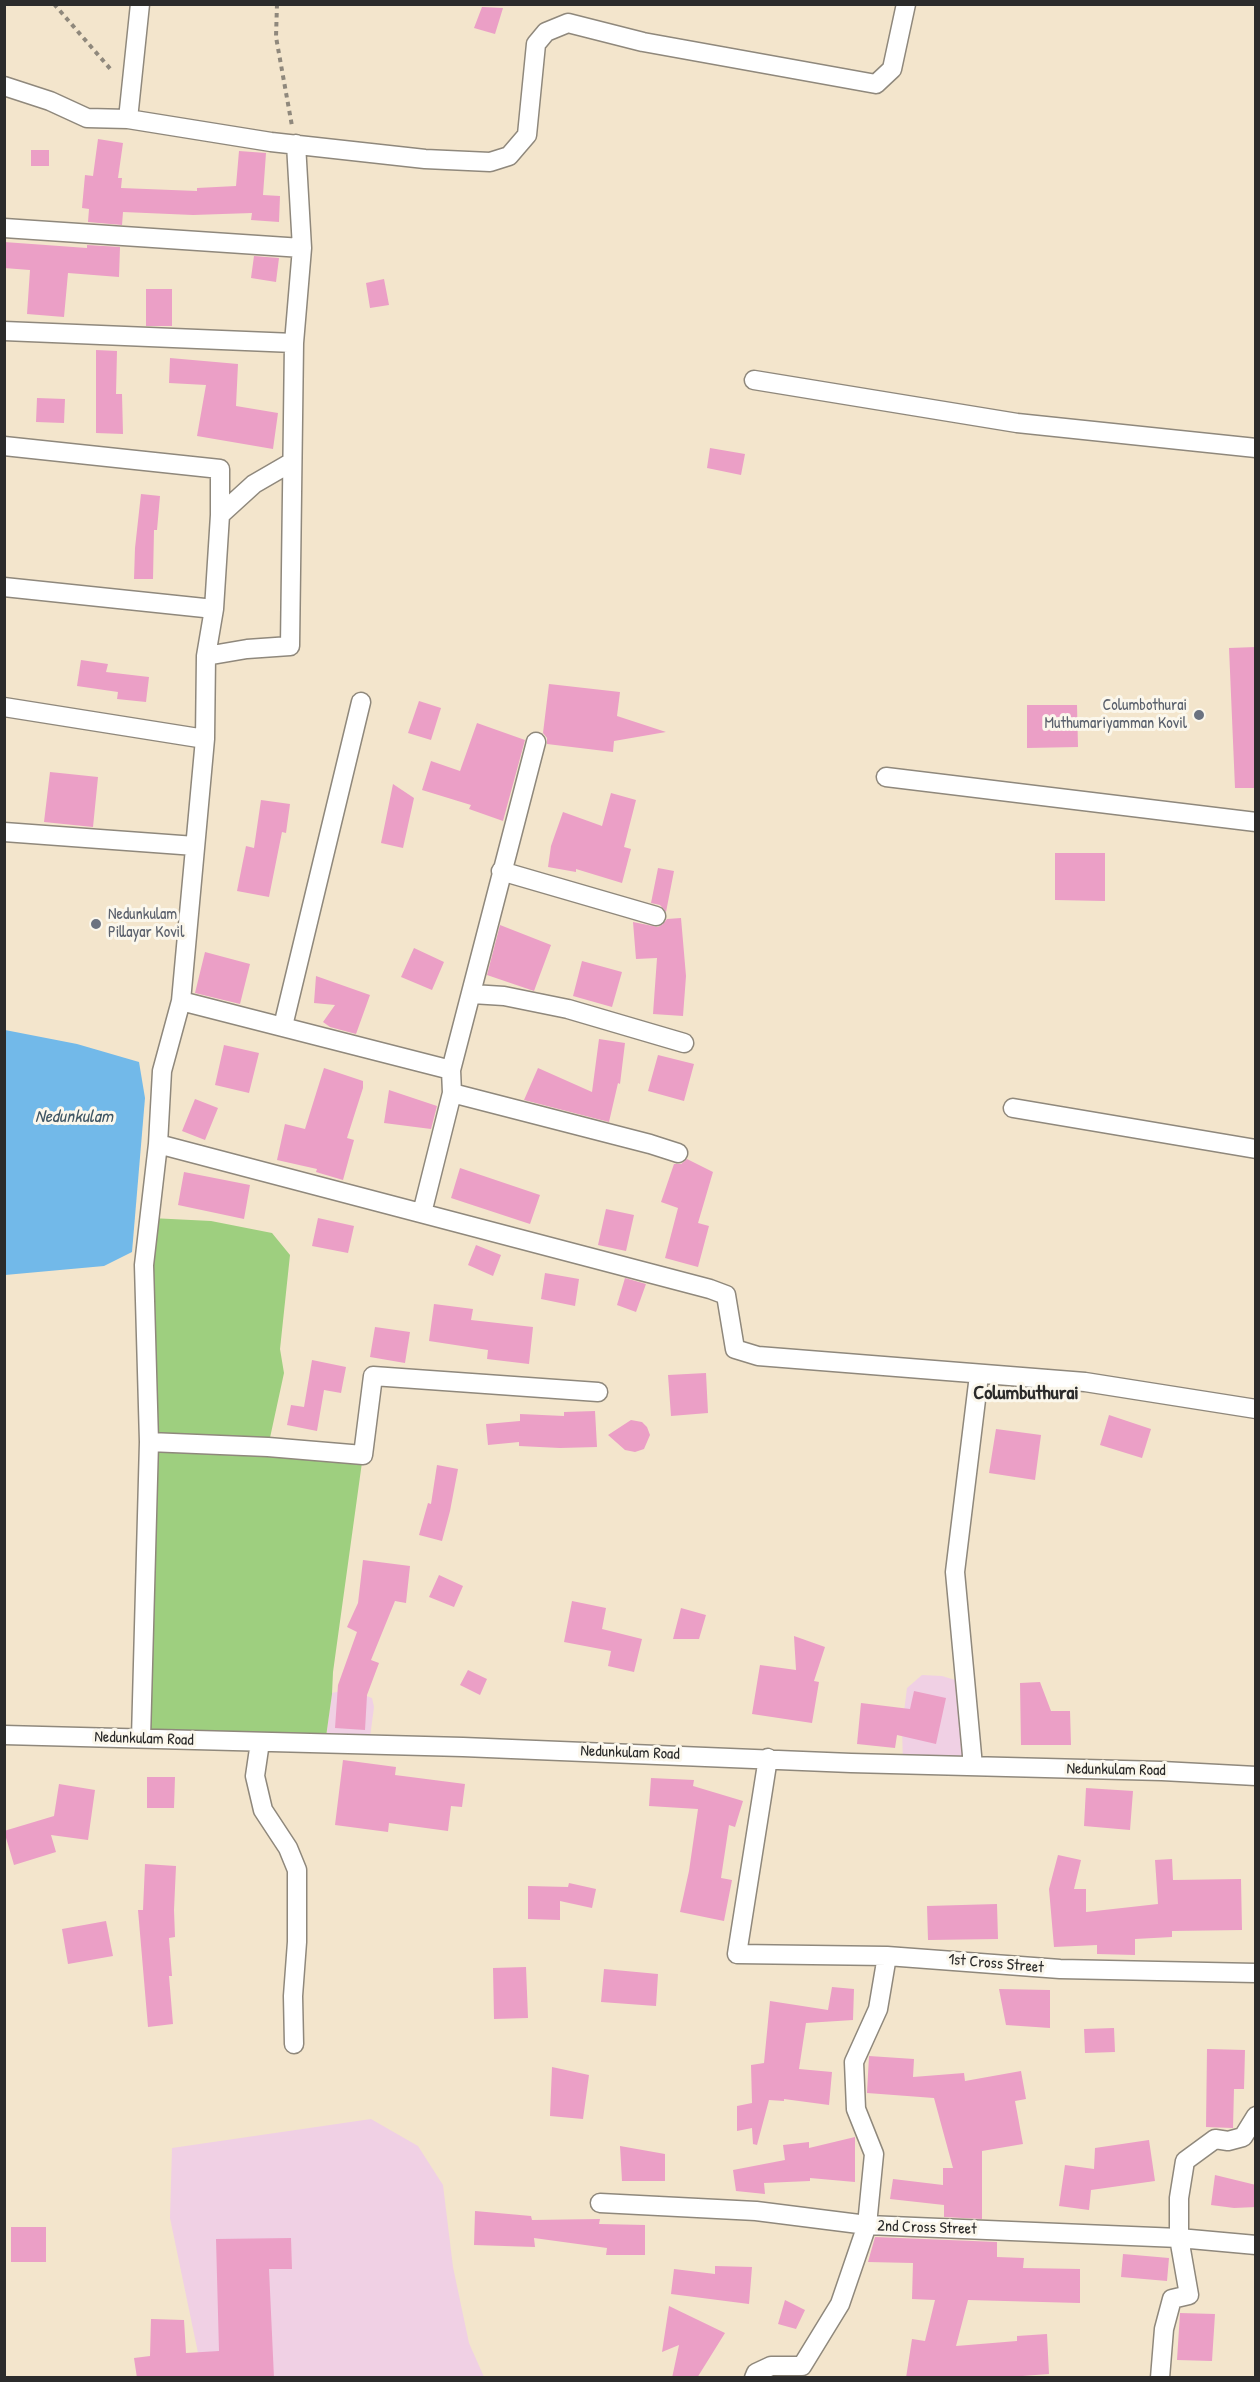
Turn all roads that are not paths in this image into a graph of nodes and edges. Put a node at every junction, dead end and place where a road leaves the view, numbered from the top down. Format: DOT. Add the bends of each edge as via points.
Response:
graph roads {
  1 [pos="140,4"];
  2 [pos="906,4"];
  3 [pos="4,86"];
  4 [pos="128,119"];
  5 [pos="296,144"];
  6 [pos="4,228"];
  7 [pos="302,248"];
  8 [pos="4,331"];
  9 [pos="294,343"];
  10 [pos="754,380"];
  11 [pos="4,446"];
  12 [pos="1256,448"];
  13 [pos="292,462"];
  14 [pos="220,515"];
  15 [pos="4,586"];
  16 [pos="214,609"];
  17 [pos="206,656"];
  18 [pos="361,702"];
  19 [pos="4,707"];
  20 [pos="205,739"];
  21 [pos="536,742"];
  22 [pos="886,777"];
  23 [pos="1256,822"];
  24 [pos="4,832"];
  25 [pos="195,846"];
  26 [pos="501,871"];
  27 [pos="656,916"];
  28 [pos="472,994"];
  29 [pos="181,1001"];
  30 [pos="283,1026"];
  31 [pos="684,1043"];
  32 [pos="451,1070"];
  33 [pos="452,1094"];
  34 [pos="1013,1108"];
  35 [pos="158,1144"];
  36 [pos="1256,1149"];
  37 [pos="678,1154"];
  38 [pos="422,1214"];
  39 [pos="979,1375"];
  40 [pos="598,1392"];
  41 [pos="1256,1409"];
  42 [pos="149,1442"];
  43 [pos="4,1735"];
  44 [pos="141,1738"];
  45 [pos="260,1742"];
  46 [pos="768,1758"];
  47 [pos="974,1766"];
  48 [pos="1256,1776"];
  49 [pos="887,1956"];
  50 [pos="1256,1973"];
  51 [pos="294,2044"];
  52 [pos="1256,2116"];
  53 [pos="600,2203"];
  54 [pos="867,2225"];
  55 [pos="1179,2238"];
  56 [pos="1256,2246"];
  57 [pos="754,2378"];
  58 [pos="1160,2378"];
  1 -- 4 [label="street"];
  2 -- 5 [label="street" via="892,69 876,84 643,42 568,23 546,32 536,44 527,135 509,156 490,162 425,159"];
  3 -- 4 [label="street" via="87,118"];
  4 -- 5 [label="street"];
  5 -- 7 [label="street"];
  6 -- 7 [label="street"];
  7 -- 9 [label="street"];
  8 -- 9 [label="street"];
  9 -- 13 [label="street"];
  10 -- 12 [label="street" via="1017,423"];
  11 -- 14 [label="street" via="220,469"];
  13 -- 14 [label="street" via="254,484"];
  13 -- 17 [label="street" via="290,646"];
  14 -- 16 [label="street"];
  15 -- 16 [label="street"];
  16 -- 17 [label="street"];
  17 -- 20 [label="street"];
  18 -- 30 [label="street"];
  19 -- 20 [label="street"];
  20 -- 25 [label="street"];
  21 -- 26 [label="street"];
  22 -- 23 [label="street"];
  24 -- 25 [label="street"];
  25 -- 29 [label="street"];
  26 -- 27 [label="street"];
  26 -- 28 [label="street"];
  28 -- 31 [label="street" via="568,1009"];
  28 -- 32 [label="street"];
  29 -- 30 [label="street"];
  29 -- 35 [label="street" via="162,1071"];
  30 -- 32 [label="street"];
  32 -- 33 [label="street"];
  33 -- 37 [label="street"];
  33 -- 38 [label="street"];
  34 -- 36 [label="street"];
  35 -- 38 [label="street"];
  35 -- 42 [label="street" via="144,1265"];
  38 -- 39 [label="street" via="726,1295 735,1350 758,1356"];
  39 -- 41 [label="street" via="1085,1382"];
  39 -- 47 [label="street" via="955,1572"];
  40 -- 42 [label="street" via="373,1376 363,1455"];
  42 -- 44 [label="street"];
  43 -- 44 [label="street, Nedunkulam Road"];
  44 -- 45 [label="street, Nedunkulam Road"];
  45 -- 46 [label="street, Nedunkulam Road"];
  45 -- 51 [label="street" via="255,1776 262,1810 288,1848 297,1870"];
  46 -- 47 [label="street, Nedunkulam Road"];
  46 -- 49 [label="street, 1st Cross Street" via="737,1954"];
  47 -- 48 [label="street, Nedunkulam Road"];
  49 -- 50 [label="street, 1st Cross Street" via="1060,1969"];
  49 -- 54 [label="street" via="878,2009 854,2062 856,2109 874,2154"];
  52 -- 55 [label="street" via="1243,2137 1215,2139 1185,2161 1179,2198"];
  53 -- 54 [label="street, 2nd Cross Street" via="756,2211"];
  54 -- 55 [label="street, 2nd Cross Street"];
  54 -- 57 [label="street" via="840,2304 802,2366 771,2366"];
  55 -- 56 [label="street, 2nd Cross Street"];
  55 -- 58 [label="street" via="1189,2295 1172,2299 1164,2329"];
}
